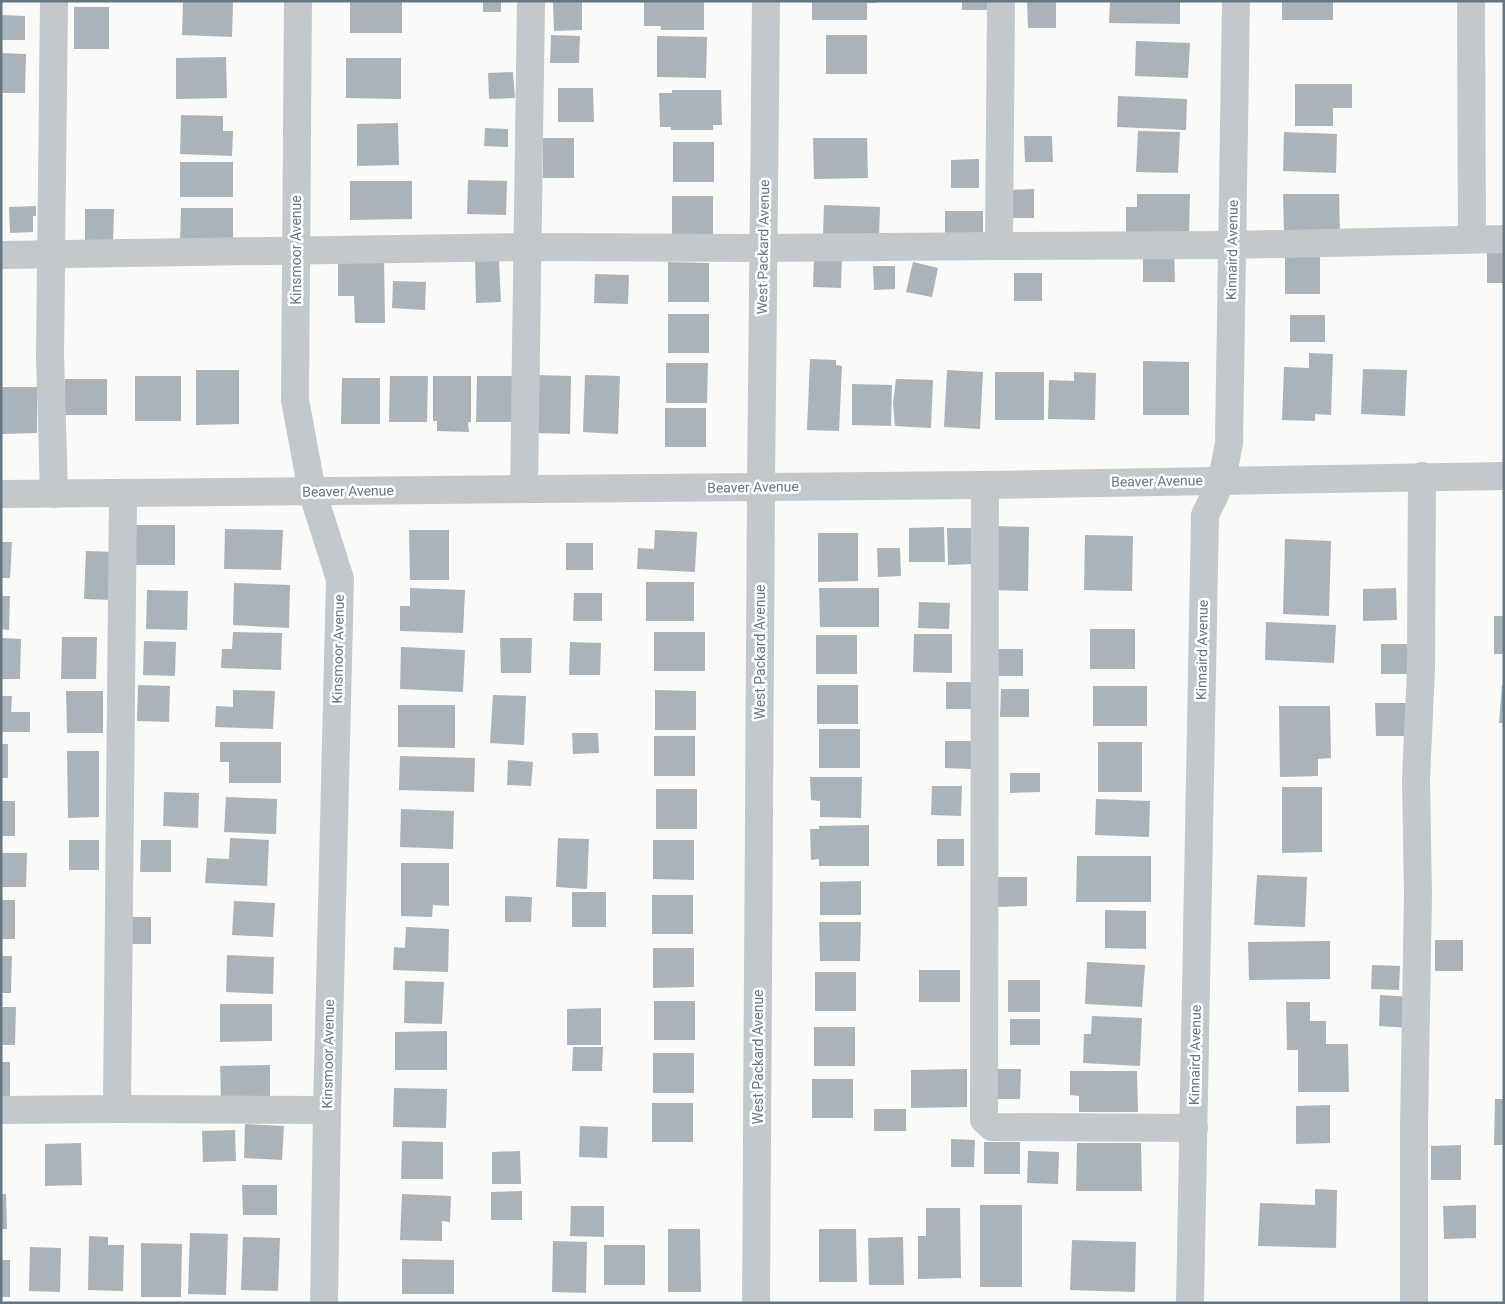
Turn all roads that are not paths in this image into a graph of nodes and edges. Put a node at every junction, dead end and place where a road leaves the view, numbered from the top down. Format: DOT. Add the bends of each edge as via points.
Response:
graph roads {
  1 [pos="54,1"];
  2 [pos="298,1"];
  3 [pos="531,1"];
  4 [pos="766,1"];
  5 [pos="1001,1"];
  6 [pos="1236,1"];
  7 [pos="1471,1"];
  8 [pos="1472,239"];
  9 [pos="1504,239"];
  10 [pos="1232,245"];
  11 [pos="999,246"];
  12 [pos="527,247"];
  13 [pos="763,248"];
  14 [pos="296,250"];
  15 [pos="51,254"];
  16 [pos="1,255"];
  17 [pos="1422,476"];
  18 [pos="1504,476"];
  19 [pos="1222,480"];
  20 [pos="985,485"];
  21 [pos="761,487"];
  22 [pos="524,489"];
  23 [pos="312,492"];
  24 [pos="123,493"];
  25 [pos="1,494"];
  26 [pos="54,494"];
  27 [pos="116,1108"];
  28 [pos="1,1110"];
  29 [pos="327,1110"];
  30 [pos="1194,1128"];
  31 [pos="324,1303"];
  32 [pos="756,1303"];
  33 [pos="1190,1303"];
  34 [pos="1414,1303"];
  1 -- 15 [label="street"];
  2 -- 14 [label="street, Kinsmoor Avenue"];
  3 -- 12 [label="street"];
  4 -- 13 [label="street, West Packard Avenue"];
  5 -- 11 [label="street"];
  6 -- 10 [label="street, Kinnaird Avenue"];
  7 -- 8 [label="street"];
  8 -- 9 [label="street"];
  8 -- 10 [label="street"];
  10 -- 11 [label="street"];
  10 -- 19 [label="street, Kinnaird Avenue" via="1229,443"];
  11 -- 13 [label="street"];
  12 -- 13 [label="street"];
  12 -- 14 [label="street"];
  12 -- 22 [label="street"];
  13 -- 21 [label="street, West Packard Avenue"];
  14 -- 15 [label="street"];
  14 -- 23 [label="street, Kinsmoor Avenue" via="295,400"];
  15 -- 16 [label="street"];
  15 -- 26 [label="street"];
  17 -- 18 [label="street, Beaver Avenue"];
  17 -- 19 [label="street, Beaver Avenue"];
  17 -- 34 [label="street" via="1416,779"];
  19 -- 20 [label="street, Beaver Avenue"];
  19 -- 30 [label="street, Kinnaird Avenue" via="1204,515"];
  20 -- 21 [label="street, Beaver Avenue"];
  20 -- 30 [label="street" via="984,1120 992,1127"];
  21 -- 22 [label="street, Beaver Avenue"];
  21 -- 32 [label="street, West Packard Avenue"];
  22 -- 23 [label="street, Beaver Avenue"];
  23 -- 24 [label="street, Beaver Avenue"];
  23 -- 29 [label="street, Kinsmoor Avenue" via="340,579"];
  24 -- 26 [label="street, Beaver Avenue"];
  24 -- 27 [label="street"];
  25 -- 26 [label="street, Beaver Avenue"];
  27 -- 28 [label="street"];
  27 -- 29 [label="street"];
  29 -- 31 [label="street, Kinsmoor Avenue"];
  30 -- 33 [label="street, Kinnaird Avenue"];
}
